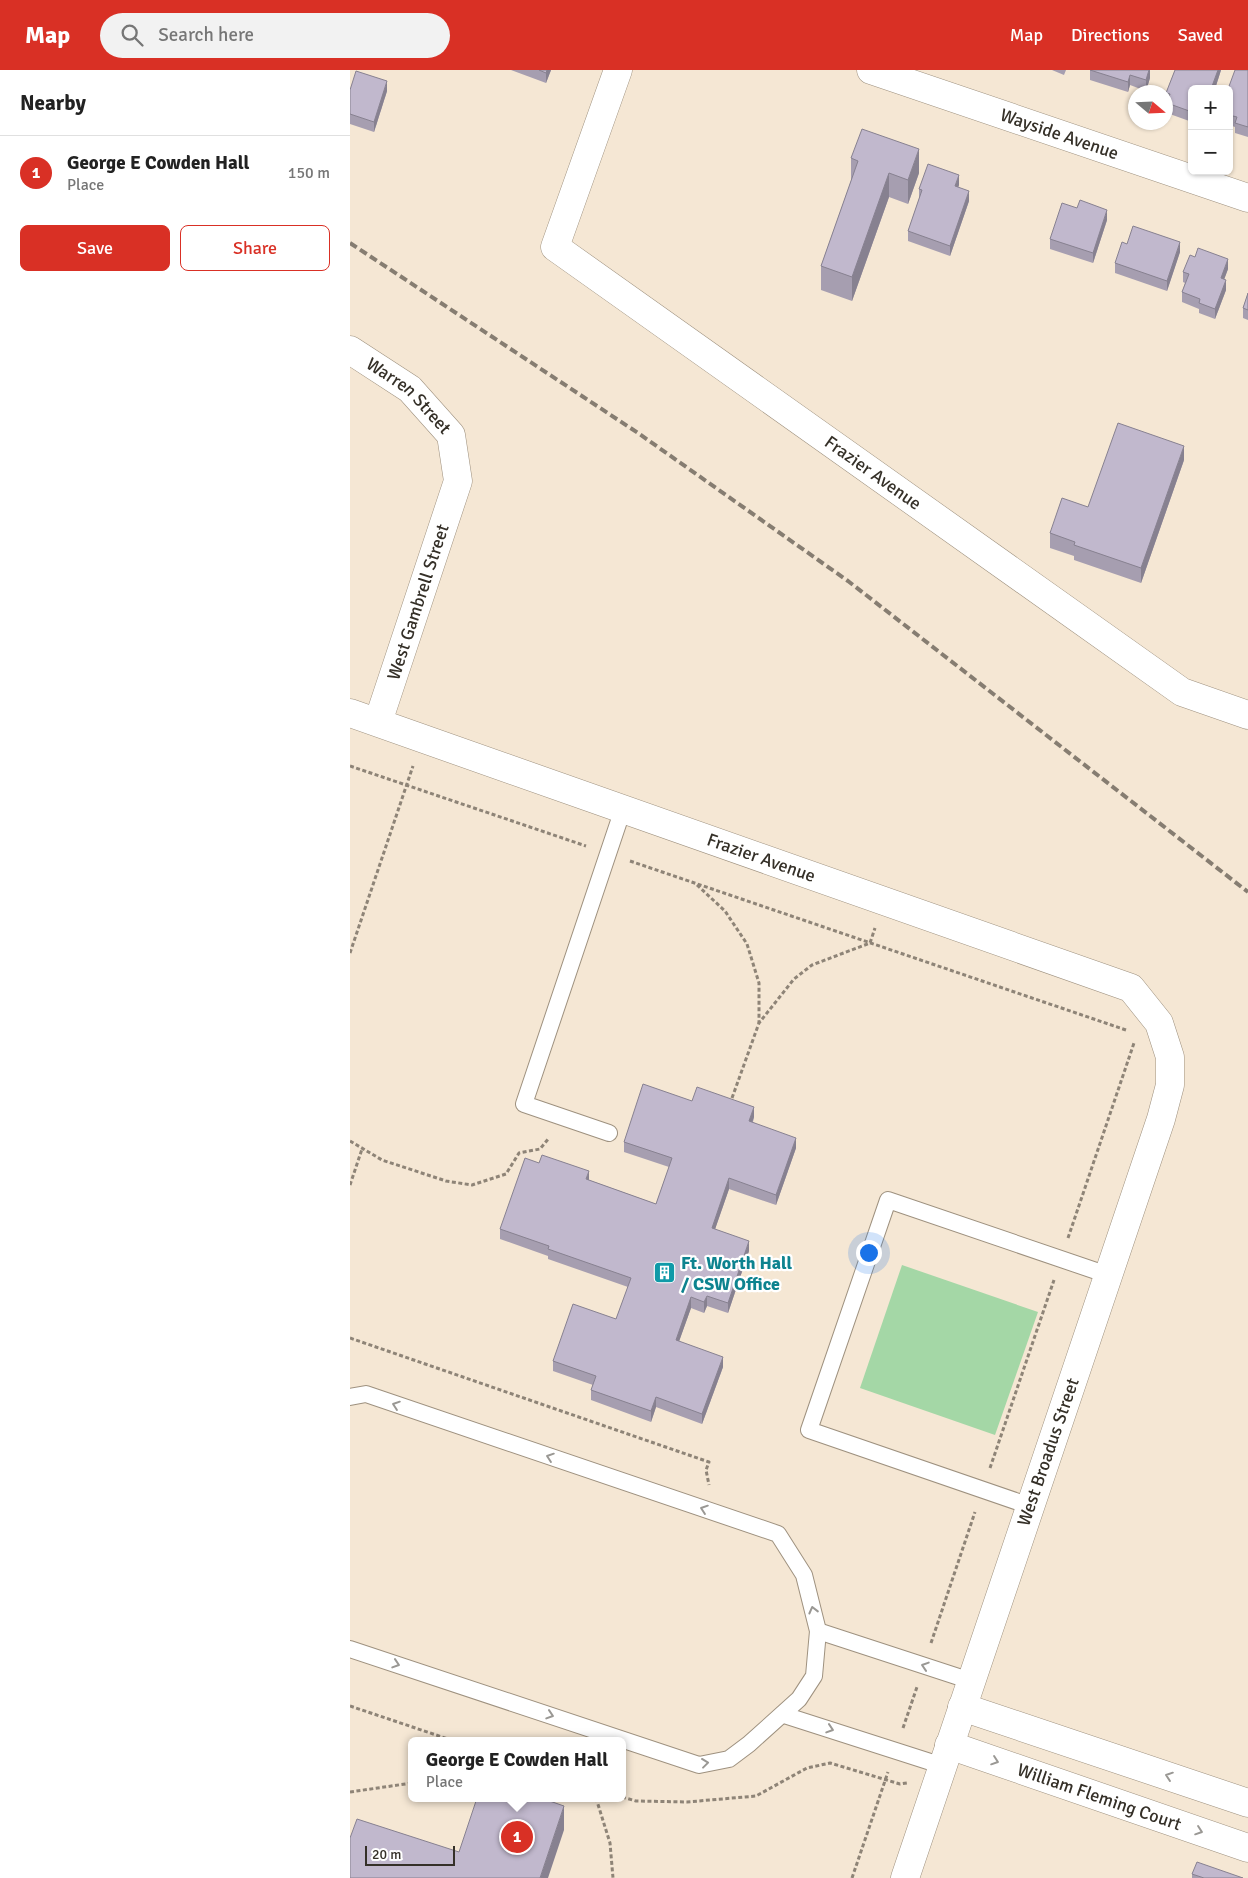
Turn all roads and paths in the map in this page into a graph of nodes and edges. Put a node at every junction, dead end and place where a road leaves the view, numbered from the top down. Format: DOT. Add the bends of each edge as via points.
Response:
graph roads {
  1 [pos="618,70"];
  2 [pos="871,70"];
  3 [pos="1248,198"];
  4 [pos="350,350"];
  5 [pos="458,481"];
  6 [pos="350,713"];
  7 [pos="1248,715"];
  8 [pos="378,722"];
  9 [pos="423,738"];
  10 [pos="350,766"];
  11 [pos="407,785"];
  12 [pos="623,809"];
  13 [pos="608,854"];
  14 [pos="696,883"];
  15 [pos="884,902"];
  16 [pos="870,943"];
  17 [pos="350,952"];
  18 [pos="760,1023"];
  19 [pos="1159,1023"];
  20 [pos="1130,1035"];
  21 [pos="1135,1040"];
  22 [pos="732,1098"];
  23 [pos="565,1118"];
  24 [pos="609,1133"];
  25 [pos="350,1141"];
  26 [pos="362,1149"];
  27 [pos="350,1185"];
  28 [pos="1060,1259"];
  29 [pos="1108,1276"];
  30 [pos="350,1397"];
  31 [pos="983,1490"];
  32 [pos="1030,1506"];
  33 [pos="818,1630"];
  34 [pos="930,1646"];
  35 [pos="350,1648"];
  36 [pos="971,1681"];
  37 [pos="350,1706"];
  38 [pos="962,1707"];
  39 [pos="784,1714"];
  40 [pos="442,1737"];
  41 [pos="615,1737"];
  42 [pos="626,1741"];
  43 [pos="943,1764"];
  44 [pos="886,1779"];
  45 [pos="408,1784"];
  46 [pos="350,1792"];
  47 [pos="626,1798"];
  48 [pos="597,1802"];
  49 [pos="1248,1802"];
  50 [pos="1248,1848"];
  51 [pos="614,1878"];
  52 [pos="852,1878"];
  53 [pos="905,1878"];
  1 -- 7 [label="street, Frazier Avenue" via="555,247 1182,692"];
  2 -- 3 [label="street, Wayside Avenue"];
  4 -- 5 [label="street, Warren Street" via="410,388 451,435"];
  5 -- 8 [label="street, West Gambrell Street"];
  6 -- 8 [label="street, Frazier Avenue"];
  8 -- 9 [label="street, Frazier Avenue"];
  9 -- 11 [label="path"];
  9 -- 12 [label="street, Frazier Avenue"];
  10 -- 11 [label="path"];
  11 -- 13 [label="path"];
  11 -- 17 [label="path"];
  12 -- 13 [label="lane"];
  12 -- 15 [label="street, Frazier Avenue"];
  13 -- 14 [label="path"];
  13 -- 23 [label="lane" via="524,1104"];
  14 -- 16 [label="path"];
  14 -- 18 [label="path" via="726,910 747,944 759,983"];
  15 -- 16 [label="path"];
  15 -- 19 [label="street, Frazier Avenue" via="1131,988"];
  16 -- 18 [label="path" via="812,965 794,979"];
  16 -- 20 [label="path" via="1125,1030"];
  18 -- 22 [label="path"];
  19 -- 29 [label="street, West Broadus Street" via="1170,1057 1170,1085"];
  21 -- 28 [label="path"];
  23 -- 24 [label="lane"];
  23 -- 26 [label="path" via="540,1149 519,1153 506,1174 472,1185 436,1178 382,1160"];
  25 -- 26 [label="path"];
  26 -- 27 [label="path"];
  28 -- 29 [label="lane"];
  28 -- 31 [label="path"];
  28 -- 31 [label="lane" via="888,1200 809,1430"];
  29 -- 32 [label="street, West Broadus Street"];
  33 -- 30 [label="lane, one-way" via="804,1575 778,1534 366,1394"];
  31 -- 32 [label="lane"];
  31 -- 34 [label="path"];
  32 -- 36 [label="street, West Broadus Street"];
  36 -- 33 [label="lane, one-way"];
  33 -- 39 [label="lane" via="814,1676"];
  35 -- 41 [label="lane, one-way"];
  36 -- 38 [label="street, West Broadus Street"];
  37 -- 40 [label="path"];
  38 -- 43 [label="street, West Broadus Street"];
  49 -- 38 [label="street, one-way"];
  42 -- 39 [label="lane, one-way" via="699,1765 729,1759"];
  39 -- 43 [label="lane, one-way"];
  43 -- 44 [label="path" via="900,1784"];
  43 -- 50 [label="street, William Fleming Court, one-way"];
  43 -- 53 [label="street, West Broadus Street"];
  44 -- 47 [label="path" via="830,1763 807,1768 756,1796 686,1802"];
  44 -- 52 [label="path"];
  45 -- 46 [label="path"];
  48 -- 51 [label="path" via="610,1843"];
}
